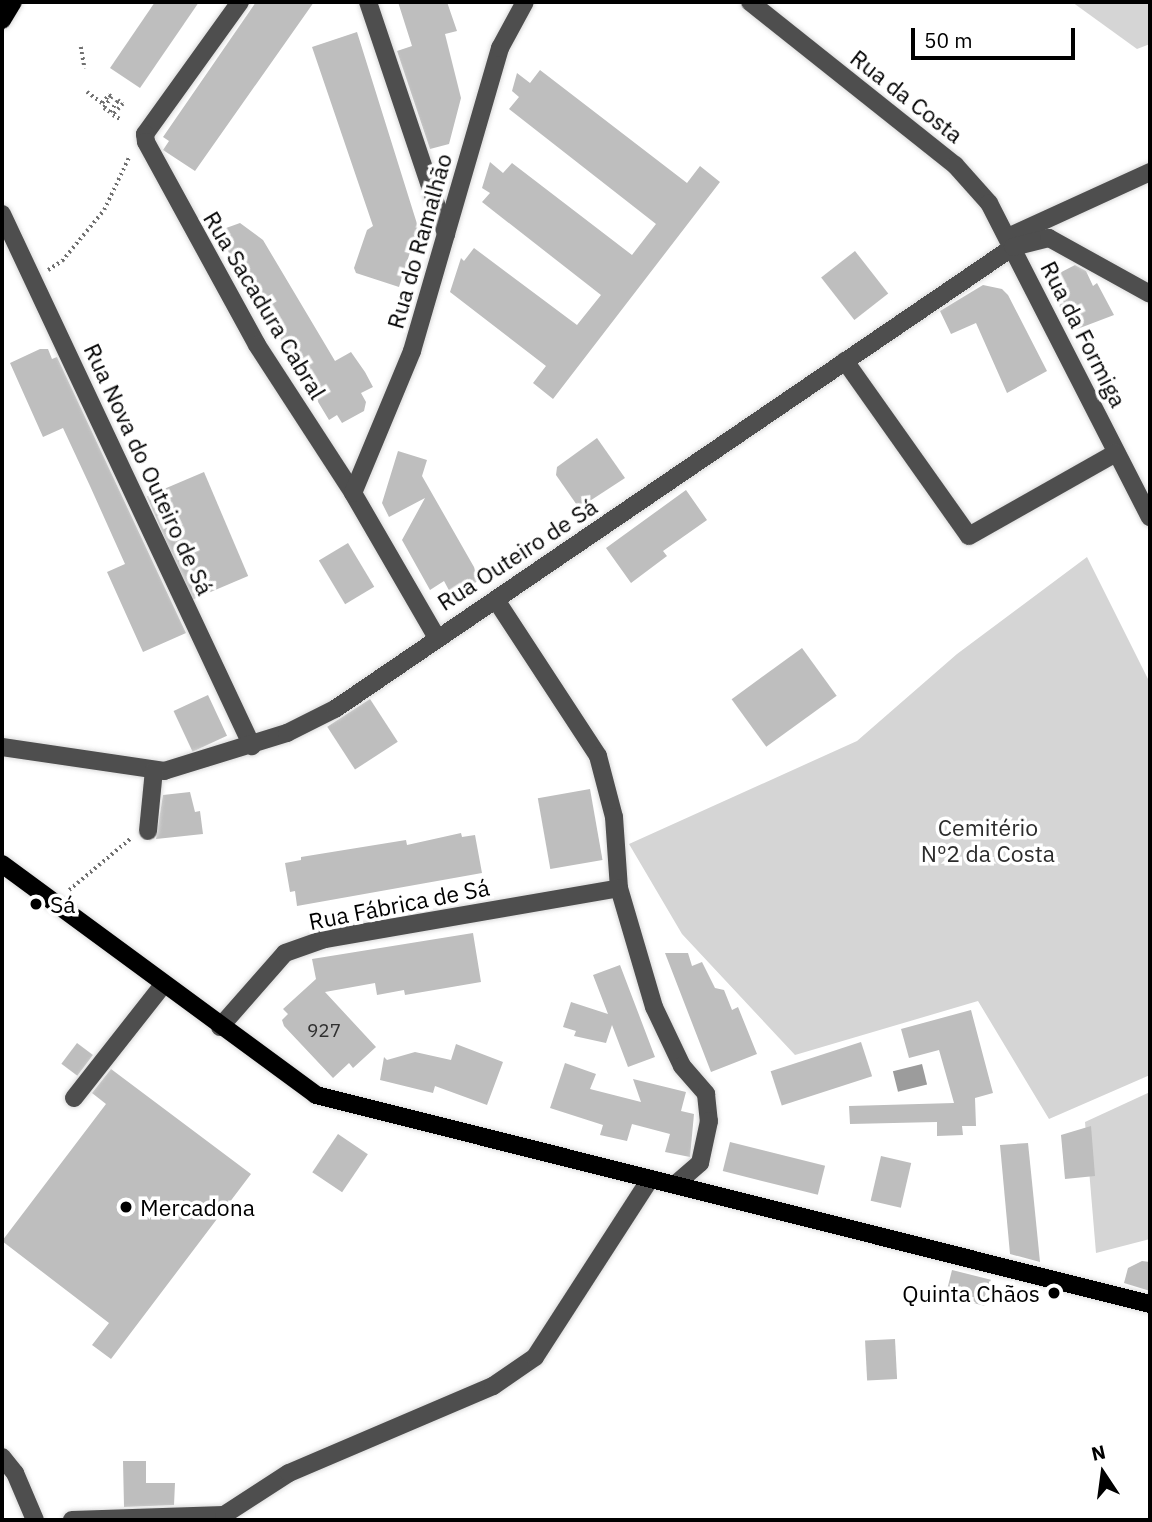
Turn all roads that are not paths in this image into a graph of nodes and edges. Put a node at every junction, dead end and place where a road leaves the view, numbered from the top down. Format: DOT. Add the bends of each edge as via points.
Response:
graph roads {
  1 [pos="13,2"];
  2 [pos="240,2"];
  3 [pos="368,2"];
  4 [pos="525,2"];
  5 [pos="750,2"];
  6 [pos="2,20"];
  7 [pos="1150,172"];
  8 [pos="2,214"];
  9 [pos="446,234"];
  10 [pos="1010,242"];
  11 [pos="1150,295"];
  12 [pos="845,361"];
  13 [pos="1116,453"];
  14 [pos="354,493"];
  15 [pos="1150,517"];
  16 [pos="496,600"];
  17 [pos="436,636"];
  18 [pos="252,746"];
  19 [pos="2,747"];
  20 [pos="154,770"];
  21 [pos="148,831"];
  22 [pos="2,864"];
  23 [pos="619,888"];
  24 [pos="163,985"];
  25 [pos="220,1027"];
  26 [pos="74,1098"];
  27 [pos="650,1179"];
  28 [pos="676,1185"];
  29 [pos="1150,1304"];
  30 [pos="2,1457"];
  31 [pos="35,1520"];
  32 [pos="72,1520"];
  1 -- 6 [label="main road"];
  2 -- 14 [label="street, Rua Sacadura Cabral" via="145,134 146,142 257,345"];
  3 -- 9 [label="street"];
  4 -- 9 [label="street, Rua do Ramalhão" via="500,48"];
  5 -- 10 [label="street, Rua da Costa" via="955,164 989,203"];
  7 -- 10 [label="street"];
  8 -- 18 [label="street, Rua Nova do Outeiro de Sá"];
  9 -- 14 [label="street, Rua do Ramalhão" via="412,351"];
  10 -- 11 [label="street" via="1049,238"];
  10 -- 12 [label="street, Rua Outeiro de Sá"];
  10 -- 13 [label="street, Rua da Formiga"];
  12 -- 13 [label="street" via="970,536"];
  12 -- 16 [label="street, Rua Outeiro de Sá"];
  13 -- 15 [label="street, Rua da Formiga"];
  14 -- 17 [label="street, Rua Sacadura Cabral"];
  16 -- 17 [label="street, Rua Outeiro de Sá"];
  16 -- 23 [label="street" via="598,756 614,817"];
  17 -- 18 [label="street, Rua Outeiro de Sá" via="335,709"];
  18 -- 20 [label="street, Rua Outeiro de Sá" via="208,761"];
  19 -- 20 [label="street, Rua Outeiro de Sá"];
  20 -- 21 [label="street"];
  22 -- 24 [label="main road"];
  23 -- 25 [label="street, Rua Fábrica de Sá" via="325,939 285,953"];
  23 -- 28 [label="street" via="654,1007 682,1066 706,1094 709,1121 700,1163"];
  24 -- 25 [label="main road"];
  24 -- 26 [label="street"];
  25 -- 27 [label="main road" via="316,1095"];
  27 -- 28 [label="main road"];
  27 -- 32 [label="street" via="535,1357 493,1386 289,1473 224,1516"];
  28 -- 29 [label="main road"];
  30 -- 31 [label="street" via="15,1473"];
}
